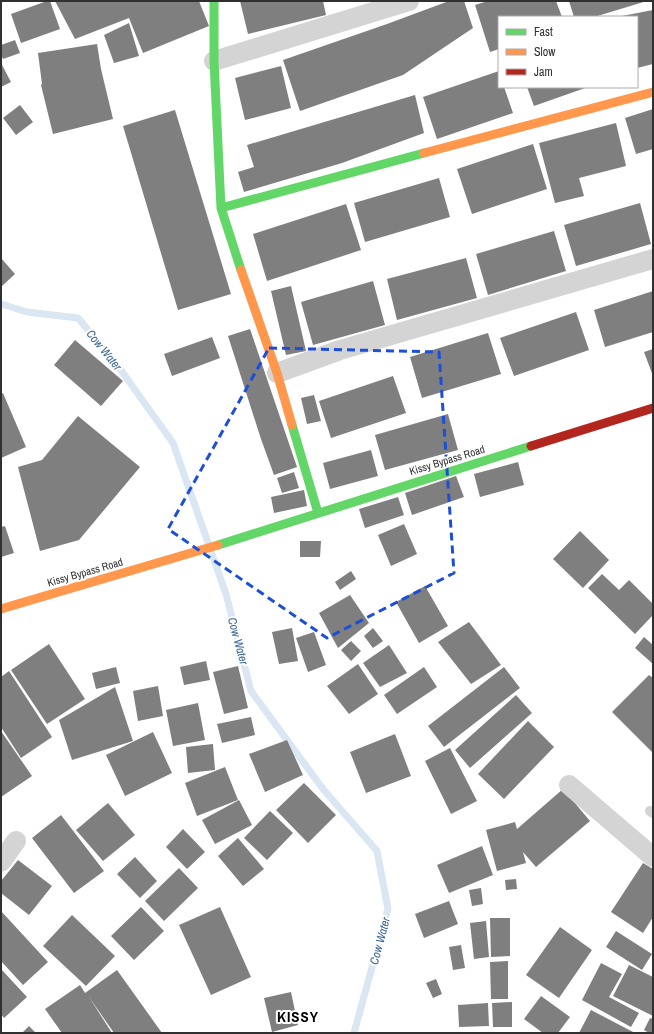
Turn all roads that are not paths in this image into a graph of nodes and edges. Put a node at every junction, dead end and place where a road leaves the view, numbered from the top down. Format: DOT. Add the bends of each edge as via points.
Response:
graph roads {
  1 [pos="214,1"];
  2 [pos="409,1"];
  3 [pos="214,62"];
  4 [pos="653,92"];
  5 [pos="221,208"];
  6 [pos="653,259"];
  7 [pos="277,373"];
  8 [pos="653,408"];
  9 [pos="318,513"];
  10 [pos="1,609"];
  11 [pos="569,785"];
  12 [pos="16,841"];
  13 [pos="653,858"];
  14 [pos="1,862"];
  1 -- 3 [label="street"];
  2 -- 3 [label="street"];
  3 -- 5 [label="street"];
  4 -- 5 [label="street"];
  5 -- 7 [label="street"];
  6 -- 7 [label="street" via="340,350"];
  7 -- 9 [label="street"];
  8 -- 9 [label="street, Kissy Bypass Road"];
  9 -- 10 [label="street, Kissy Bypass Road"];
  11 -- 13 [label="street"];
  12 -- 14 [label="street"];
}
